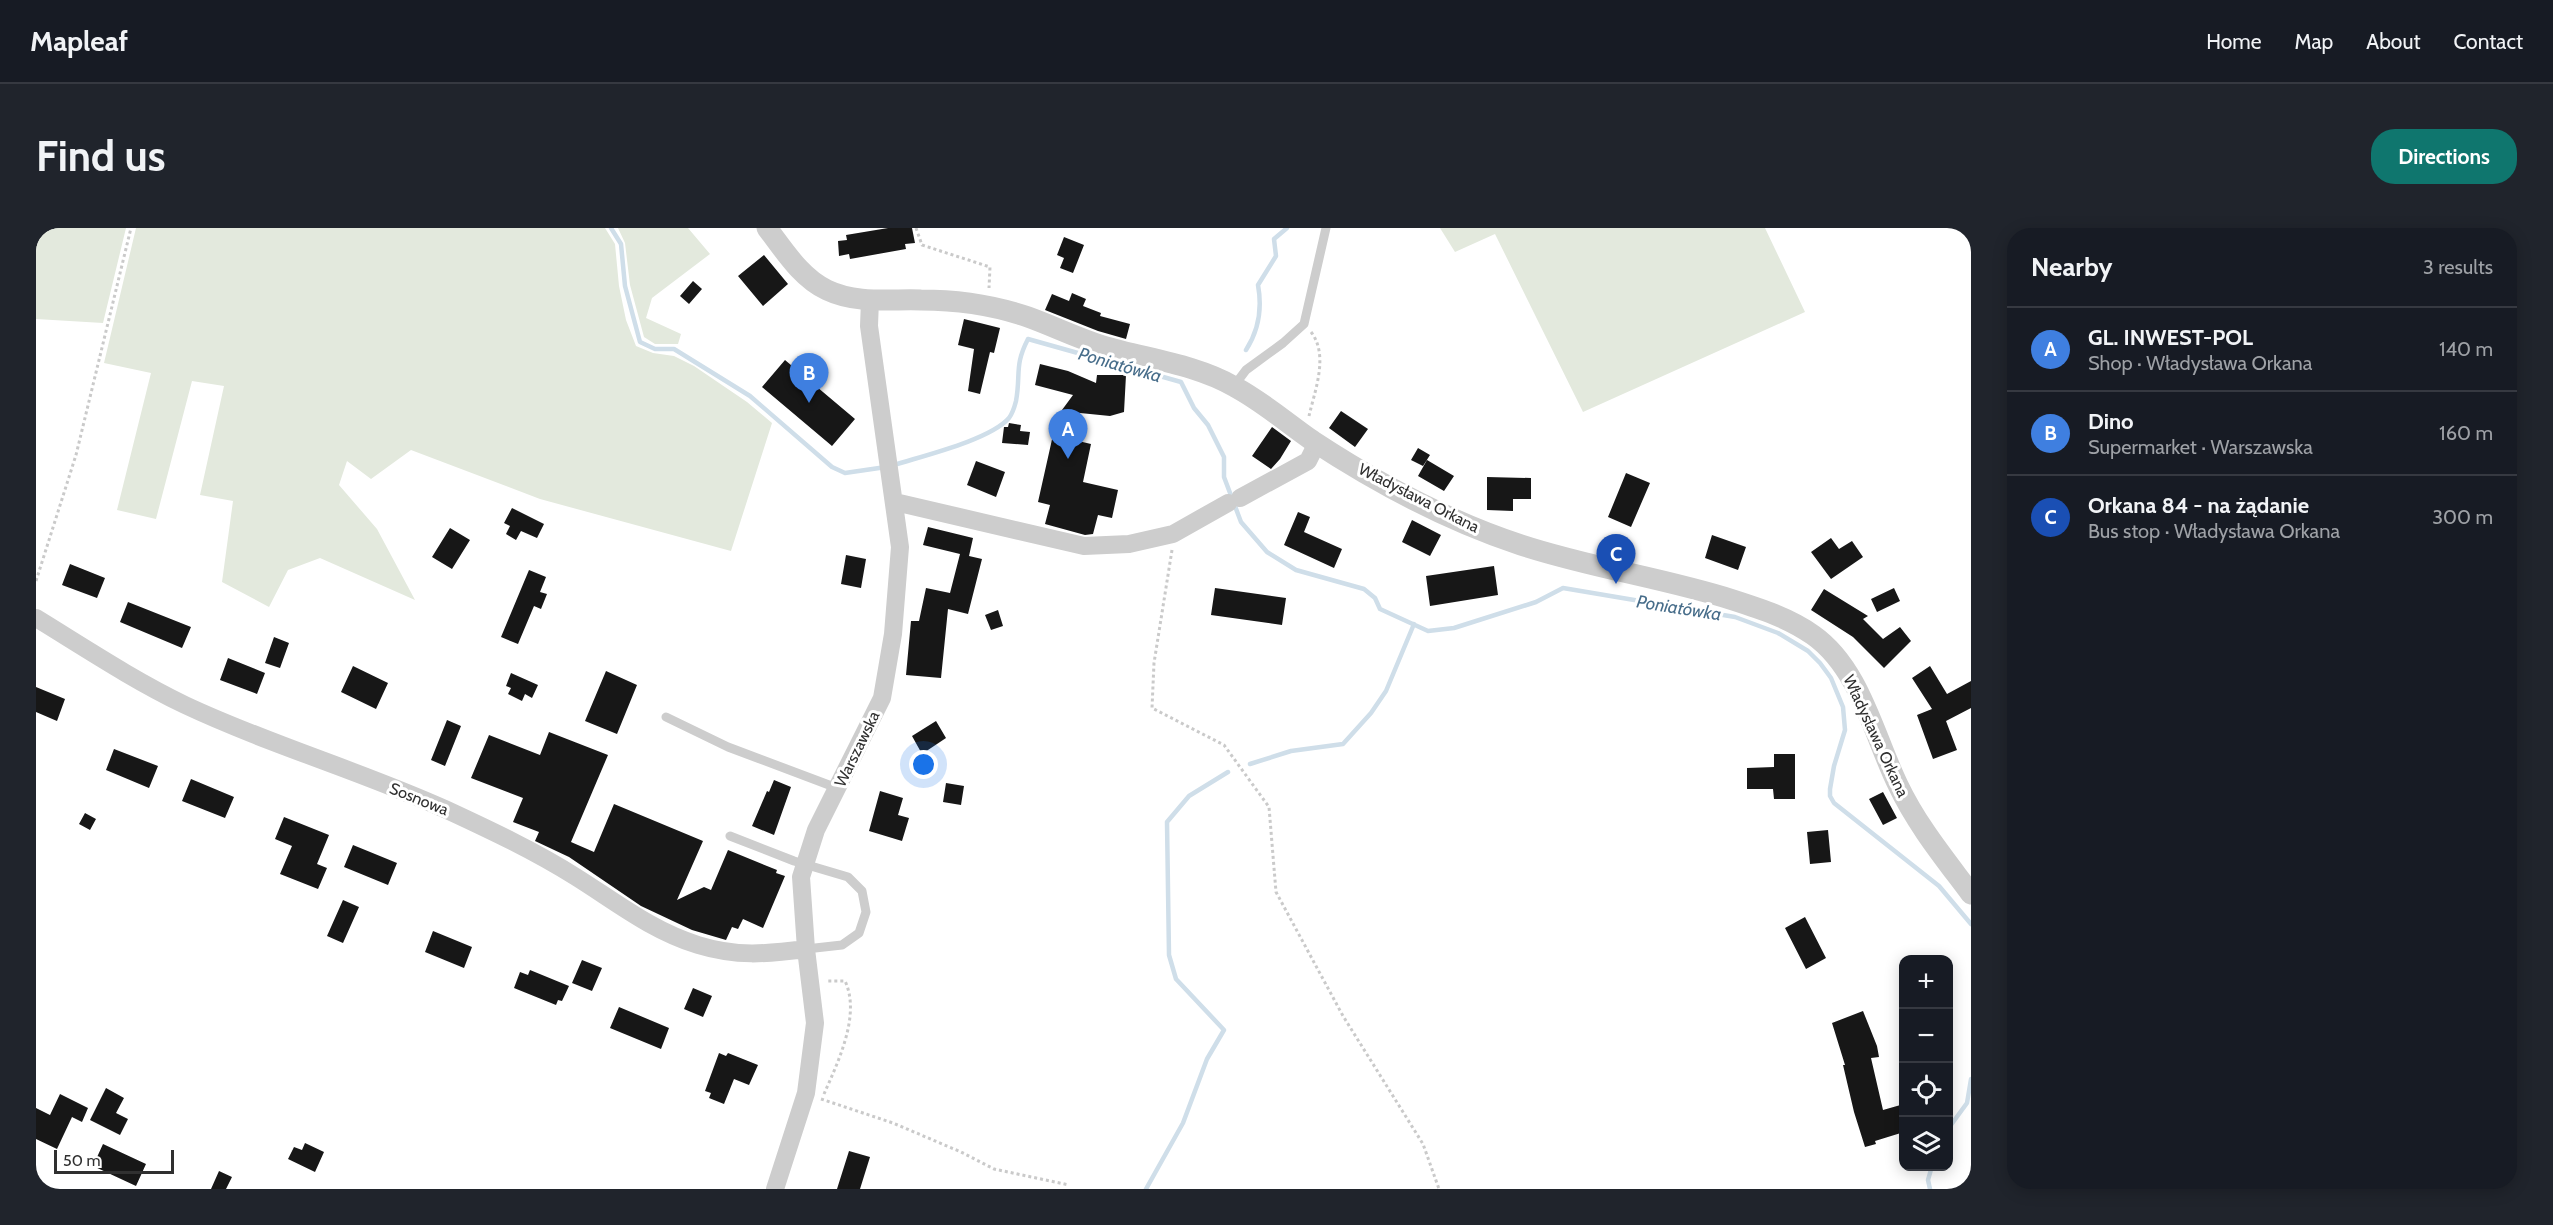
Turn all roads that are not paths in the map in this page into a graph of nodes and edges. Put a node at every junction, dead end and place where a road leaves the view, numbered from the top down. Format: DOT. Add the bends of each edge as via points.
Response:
graph roads {
  1 [pos="767,228"];
  2 [pos="1326,228"];
  3 [pos="870,300"];
  4 [pos="1234,386"];
  5 [pos="1311,439"];
  6 [pos="895,502"];
  7 [pos="36,618"];
  8 [pos="666,717"];
  9 [pos="837,788"];
  10 [pos="730,836"];
  11 [pos="805,865"];
  12 [pos="1971,894"];
  13 [pos="806,949"];
  14 [pos="775,1189"];
  1 -- 3 [label="street, Władysława Orkana" via="789,258 826,290"];
  2 -- 4 [label="lane" via="1304,324 1246,370"];
  3 -- 4 [label="street, Władysława Orkana" via="960,301 997,307 1102,346 1192,369"];
  3 -- 6 [label="street, Warszawska" via="869,326"];
  4 -- 5 [label="street, Władysława Orkana"];
  5 -- 6 [label="street" via="1308,461 1173,534 1129,544 1084,546"];
  5 -- 12 [label="street, Władysława Orkana" via="1369,475 1465,524 1523,546 1763,609 1815,636 1836,656 1849,676 1899,788"];
  6 -- 9 [label="street, Warszawska" via="900,547 893,634 882,698"];
  7 -- 13 [label="street, Sosnowa" via="185,705 445,809 522,847 659,930 725,952 758,955"];
  8 -- 9 [label="lane" via="728,747"];
  9 -- 11 [label="street, Warszawska" via="816,830"];
  10 -- 11 [label="lane"];
  11 -- 13 [label="street, Warszawska" via="801,877"];
  11 -- 13 [label="lane" via="848,877 862,891 866,912 860,933 842,945"];
  13 -- 14 [label="street, Warszawska" via="815,1023 814,1096"];
}
